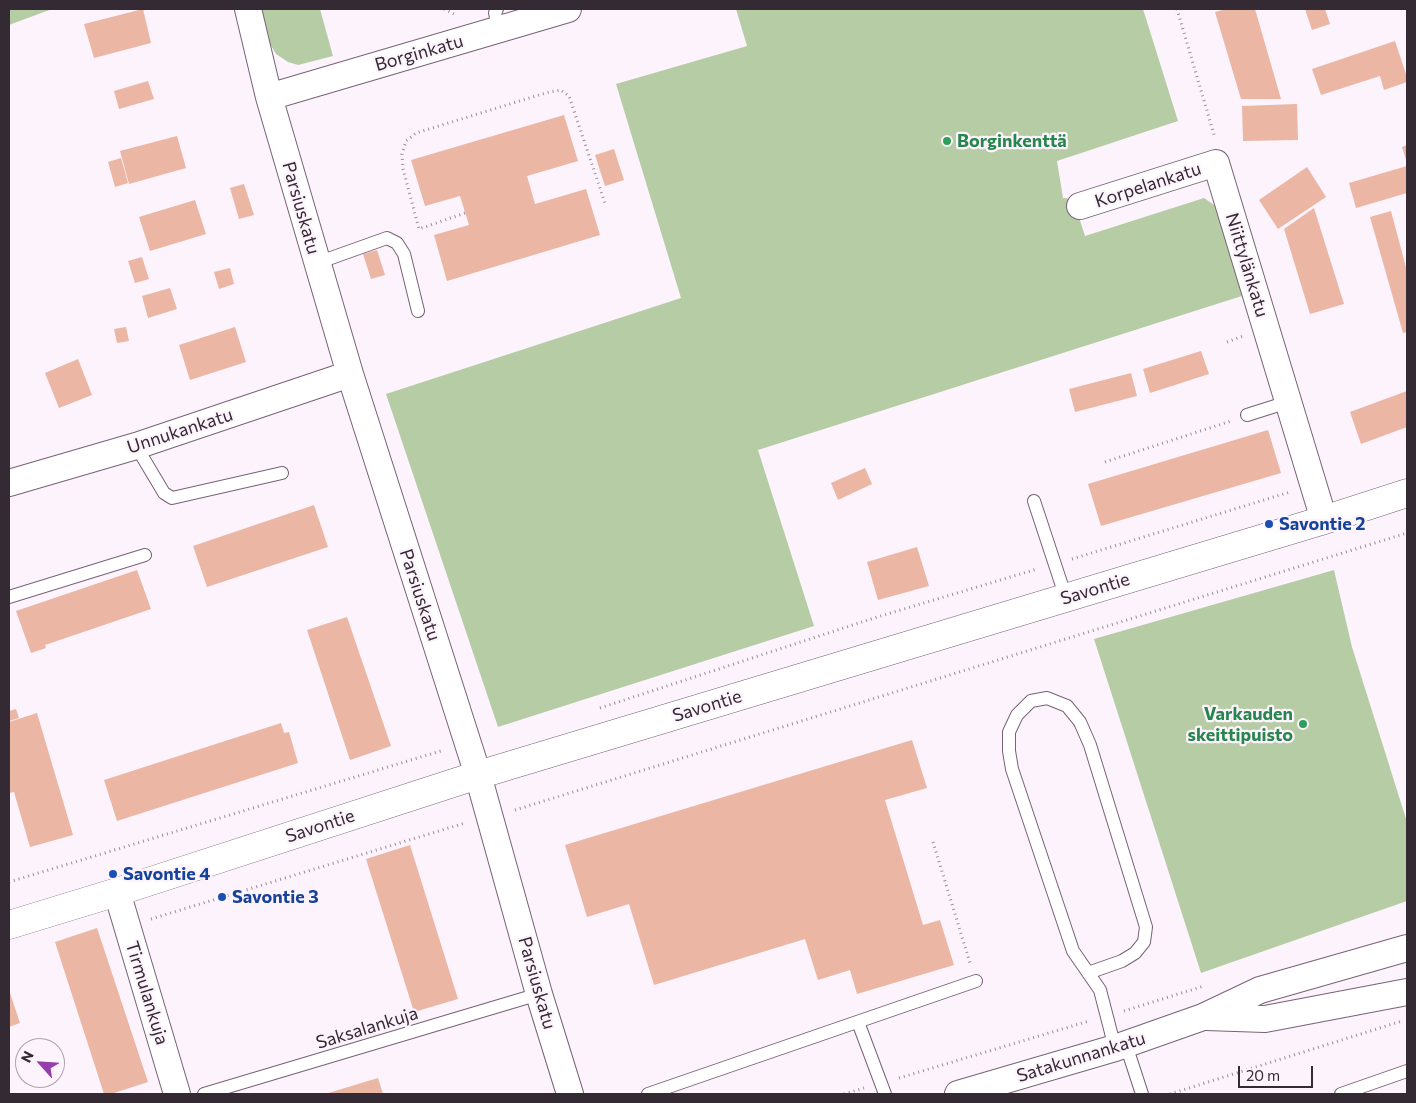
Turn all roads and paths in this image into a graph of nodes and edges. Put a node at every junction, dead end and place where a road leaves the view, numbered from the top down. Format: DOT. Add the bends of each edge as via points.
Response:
graph roads {
  1 [pos="248,9"];
  2 [pos="568,9"];
  3 [pos="1177,9"];
  4 [pos="498,19"];
  5 [pos="269,97"];
  6 [pos="1224,169"];
  7 [pos="606,206"];
  8 [pos="1080,206"];
  9 [pos="465,213"];
  10 [pos="317,263"];
  11 [pos="418,311"];
  12 [pos="350,374"];
  13 [pos="1288,402"];
  14 [pos="1247,415"];
  15 [pos="136,446"];
  16 [pos="1106,462"];
  17 [pos="282,473"];
  18 [pos="9,483"];
  19 [pos="1313,484"];
  20 [pos="1407,493"];
  21 [pos="1034,501"];
  22 [pos="1324,520"];
  23 [pos="1407,533"];
  24 [pos="144,555"];
  25 [pos="1055,564"];
  26 [pos="9,597"];
  27 [pos="1066,598"];
  28 [pos="595,710"];
  29 [pos="467,743"];
  30 [pos="478,775"];
  31 [pos="490,816"];
  32 [pos="933,842"];
  33 [pos="9,882"];
  34 [pos="117,892"];
  35 [pos="126,922"];
  36 [pos="9,924"];
  37 [pos="1407,948"];
  38 [pos="1088,973"];
  39 [pos="976,981"];
  40 [pos="1407,992"];
  41 [pos="539,994"];
  42 [pos="1203,1017"];
  43 [pos="1407,1019"];
  44 [pos="858,1022"];
  45 [pos="1120,1046"];
  46 [pos="1407,1071"];
  47 [pos="177,1094"];
  48 [pos="204,1094"];
  49 [pos="570,1094"];
  50 [pos="648,1094"];
  51 [pos="885,1094"];
  52 [pos="958,1094"];
  53 [pos="1142,1094"];
  54 [pos="1170,1094"];
  55 [pos="1341,1094"];
  1 -- 5 [label="street, Parsiuskatu"];
  2 -- 4 [label="street, Borginkatu"];
  3 -- 6 [label="path"];
  4 -- 5 [label="street, Borginkatu"];
  5 -- 10 [label="street, Parsiuskatu"];
  6 -- 8 [label="street, Korpelankatu"];
  6 -- 13 [label="street, Niittylänkatu"];
  7 -- 9 [label="path" via="569,96 561,90 416,133 406,142 402,154 403,169 419,229"];
  10 -- 11 [label="lane" via="387,238 398,243 404,254"];
  10 -- 12 [label="street, Parsiuskatu"];
  12 -- 15 [label="street, Unnukankatu"];
  12 -- 29 [label="street, Parsiuskatu"];
  13 -- 14 [label="lane"];
  13 -- 19 [label="street, Niittylänkatu"];
  14 -- 16 [label="path"];
  15 -- 17 [label="lane" via="164,493 172,498"];
  15 -- 18 [label="street, Unnukankatu"];
  19 -- 22 [label="street, Niittylänkatu"];
  19 -- 25 [label="path"];
  20 -- 22 [label="street, Savontie"];
  21 -- 25 [label="lane"];
  22 -- 27 [label="street, Savontie"];
  23 -- 31 [label="path"];
  24 -- 26 [label="lane"];
  25 -- 27 [label="lane"];
  25 -- 28 [label="path" via="874,618"];
  27 -- 30 [label="street, Savontie"];
  29 -- 30 [label="street, Parsiuskatu"];
  29 -- 33 [label="path"];
  30 -- 31 [label="street, Parsiuskatu"];
  30 -- 34 [label="street, Savontie"];
  31 -- 35 [label="path" via="142,922"];
  31 -- 41 [label="street, Parsiuskatu"];
  32 -- 39 [label="path"];
  34 -- 35 [label="street, Tirmulankuja"];
  34 -- 36 [label="street, Savontie"];
  35 -- 47 [label="street, Tirmulankuja"];
  37 -- 42 [label="street, Satakunnankatu" via="1260,990"];
  38 -- 38 [label="lane" via="1135,953 1144,942 1146,927 1090,745 1080,722 1067,706 1047,698 1031,701 1017,715 1009,732 1009,751 1012,769 1073,951"];
  38 -- 45 [label="lane" via="1100,990"];
  39 -- 44 [label="lane"];
  40 -- 42 [label="street, Satakunnankatu" via="1265,1019"];
  41 -- 48 [label="lane, Saksalankuja"];
  41 -- 49 [label="street, Parsiuskatu"];
  42 -- 45 [label="street, Satakunnankatu"];
  43 -- 54 [label="path"];
  44 -- 50 [label="lane"];
  44 -- 51 [label="lane"];
  45 -- 52 [label="street, Satakunnankatu"];
  45 -- 53 [label="lane"];
  46 -- 55 [label="lane"];
}
